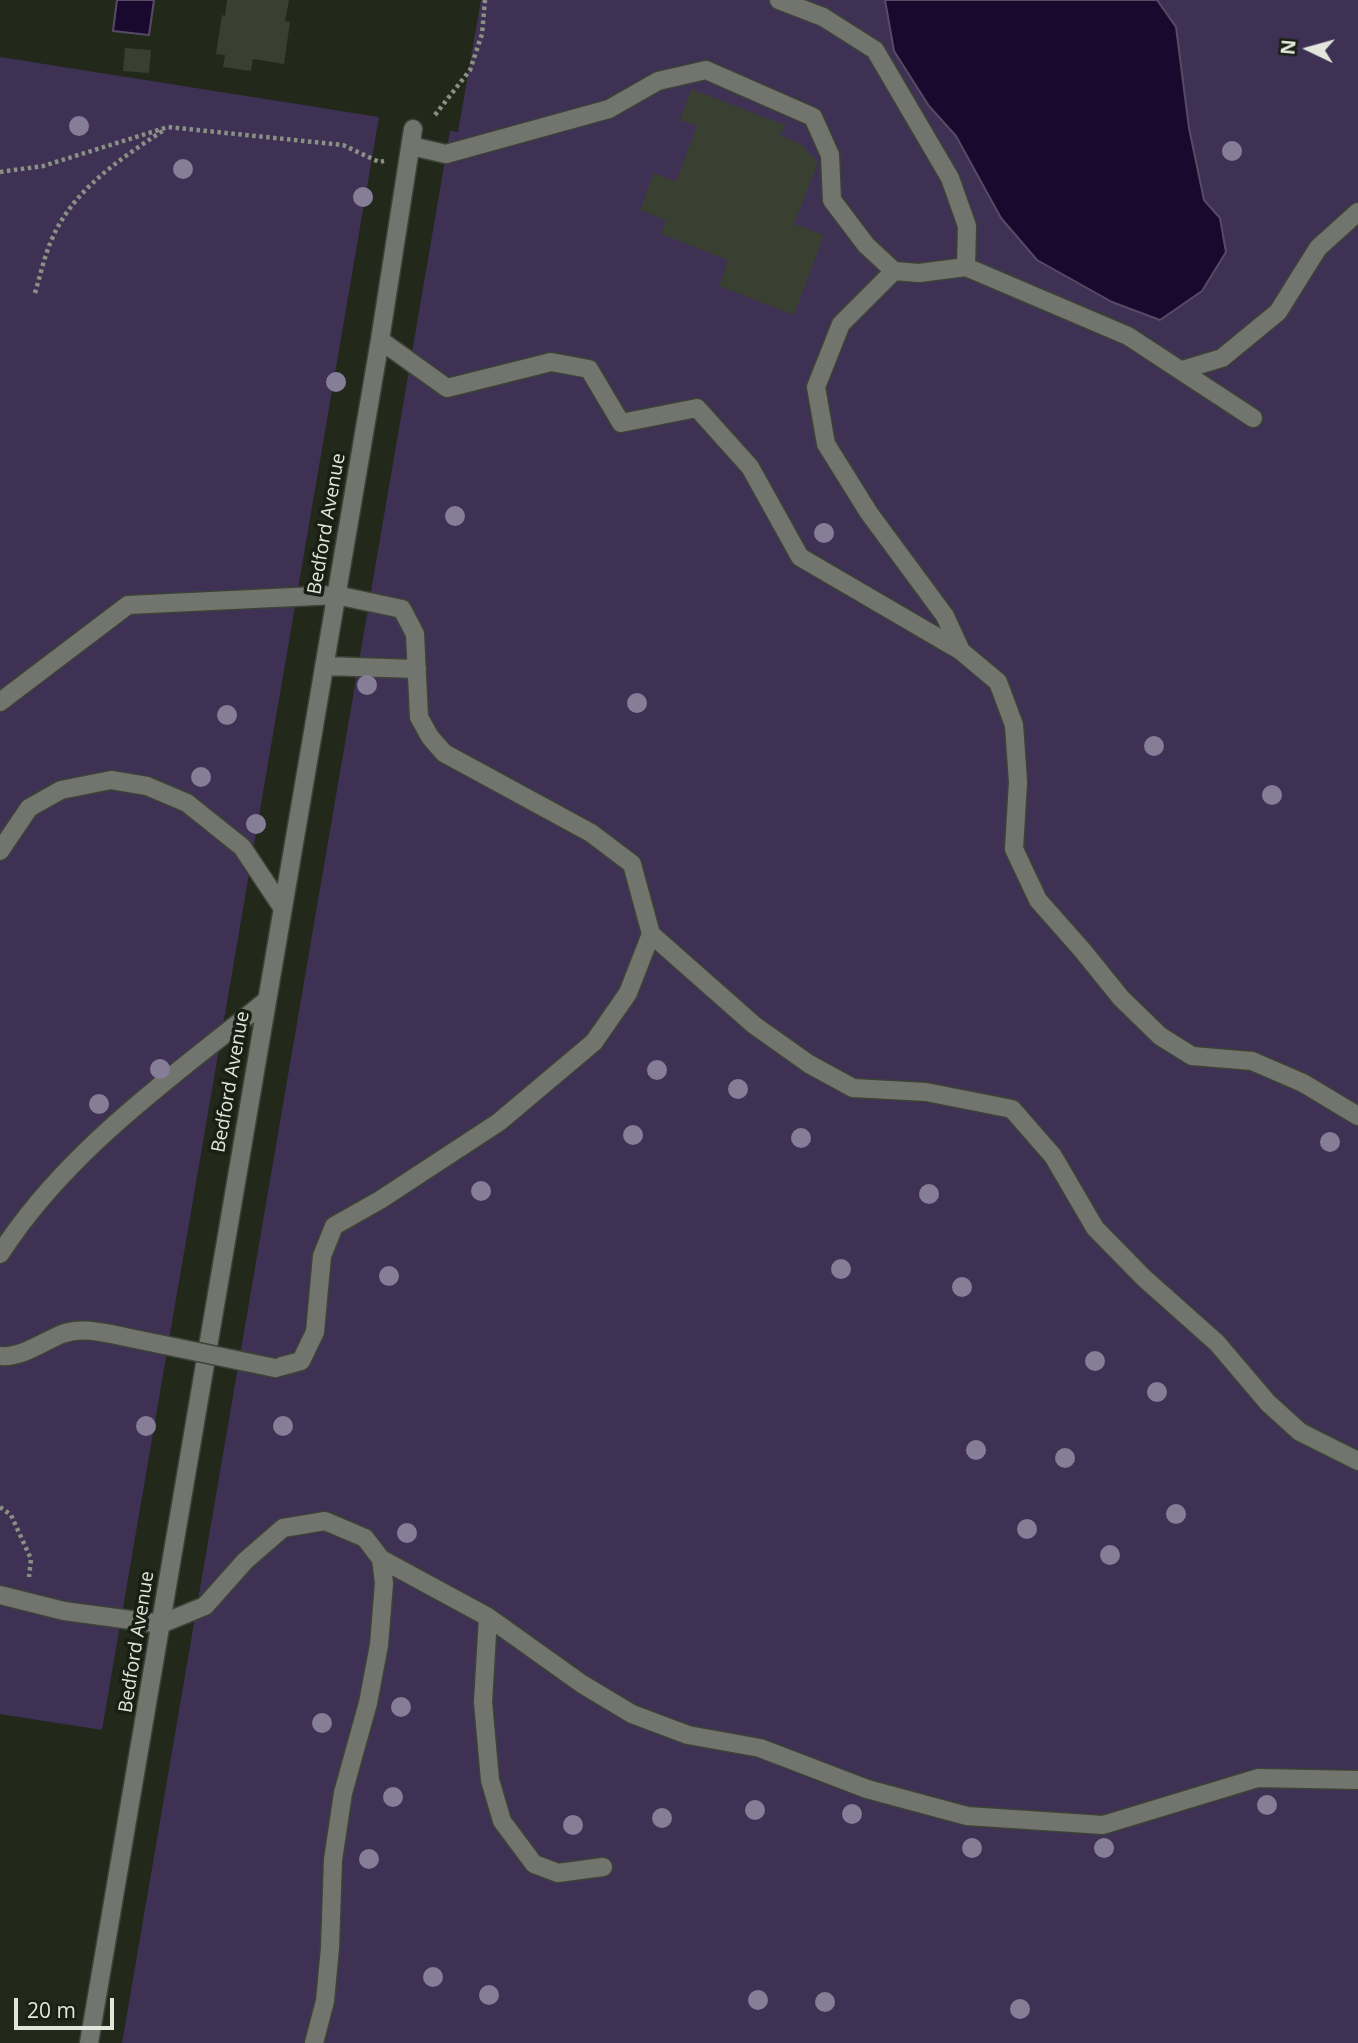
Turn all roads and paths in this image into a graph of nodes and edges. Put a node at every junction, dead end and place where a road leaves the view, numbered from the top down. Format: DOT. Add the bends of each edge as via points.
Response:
graph roads {
  1 [pos="485,0"];
  2 [pos="779,0"];
  3 [pos="168,127"];
  4 [pos="412,137"];
  5 [pos="0,172"];
  6 [pos="1358,212"];
  7 [pos="966,267"];
  8 [pos="894,271"];
  9 [pos="35,293"];
  10 [pos="380,340"];
  11 [pos="1182,370"];
  12 [pos="1253,418"];
  13 [pos="336,595"];
  14 [pos="961,651"];
  15 [pos="324,666"];
  16 [pos="417,668"];
  17 [pos="0,702"];
  18 [pos="0,851"];
  19 [pos="282,907"];
  20 [pos="651,934"];
  21 [pos="266,1001"];
  22 [pos="1358,1116"];
  23 [pos="0,1254"];
  24 [pos="0,1356"];
  25 [pos="1358,1461"];
  26 [pos="0,1507"];
  27 [pos="381,1559"];
  28 [pos="0,1595"];
  29 [pos="27,1600"];
  30 [pos="488,1617"];
  31 [pos="161,1624"];
  32 [pos="1358,1780"];
  33 [pos="603,1867"];
  34 [pos="89,2043"];
  35 [pos="314,2043"];
  1 -- 4 [label="path" via="482,34 470,70"];
  2 -- 7 [label="street" via="823,17 875,50 950,178 967,226"];
  3 -- 4 [label="path" via="343,145 379,162 398,159"];
  3 -- 5 [label="path" via="43,166"];
  3 -- 9 [label="path" via="110,166 76,199 51,241"];
  4 -- 8 [label="street" via="446,154 609,109 658,81 706,70 813,117 830,155 832,200"];
  4 -- 10 [label="street, Bedford Avenue"];
  6 -- 11 [label="street" via="1318,248 1278,312 1222,358"];
  7 -- 8 [label="street"];
  7 -- 11 [label="street" via="1128,336"];
  8 -- 14 [label="street" via="841,324 821,374 816,387 826,444 869,513 945,617"];
  10 -- 13 [label="street, Bedford Avenue"];
  10 -- 14 [label="street" via="447,388 551,362 589,369 621,423 697,408 750,467 800,557"];
  11 -- 12 [label="street"];
  13 -- 15 [label="street, Bedford Avenue"];
  13 -- 16 [label="street" via="402,609 415,634"];
  13 -- 17 [label="street" via="128,605"];
  14 -- 22 [label="street" via="998,682 1014,725 1018,782 1013,849 1038,900 1121,998 1160,1036 1192,1056 1252,1061 1303,1083"];
  15 -- 16 [label="street"];
  15 -- 19 [label="street, Bedford Avenue"];
  16 -- 20 [label="street" via="419,717 444,753 592,833 632,864"];
  18 -- 19 [label="street" via="29,808 61,790 111,780 147,786 187,803 242,847"];
  19 -- 21 [label="street, Bedford Avenue"];
  20 -- 24 [label="street, bridge" via="628,993 594,1042 499,1122 334,1226 322,1255 315,1332 302,1361 275,1368 87,1329 65,1333 11,1357"];
  20 -- 25 [label="street" via="754,1025 853,1088 926,1092 1012,1109 1052,1156 1095,1228 1144,1278 1217,1343 1268,1404 1300,1432"];
  21 -- 23 [label="street" via="100,1136 21,1221"];
  21 -- 31 [label="street, Bedford Avenue"];
  26 -- 29 [label="path" via="11,1515 31,1559"];
  27 -- 30 [label="street"];
  27 -- 31 [label="street" via="365,1538 325,1521 284,1528 245,1561 205,1606"];
  27 -- 35 [label="street" via="384,1583 379,1645 343,1793 333,1860 326,1988"];
  28 -- 29 [label="street"];
  29 -- 31 [label="street" via="64,1611"];
  30 -- 32 [label="street" via="632,1714 688,1735 760,1748 867,1789 967,1816 1103,1825 1258,1779"];
  30 -- 33 [label="street" via="483,1702 490,1780 502,1821 534,1864 558,1873"];
  31 -- 34 [label="street, Bedford Avenue"];
}
